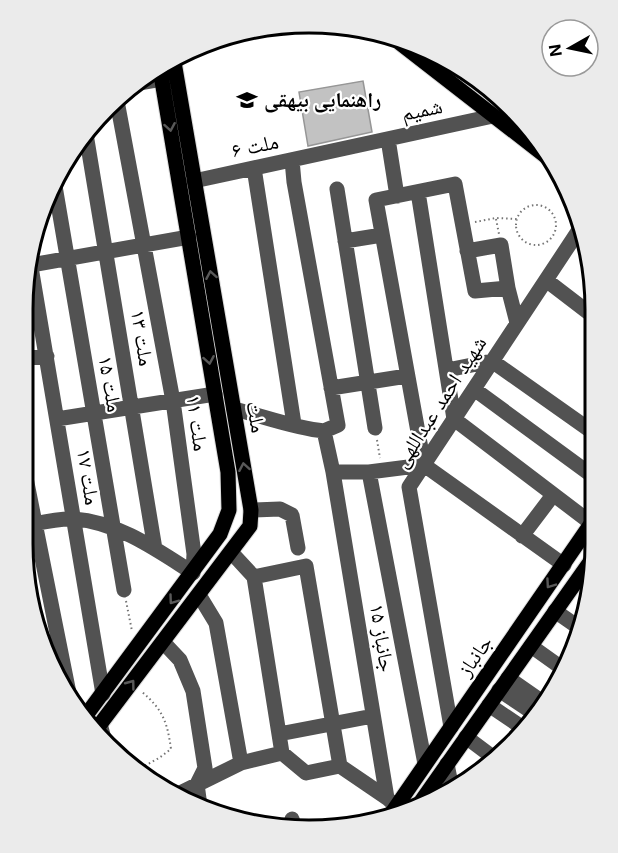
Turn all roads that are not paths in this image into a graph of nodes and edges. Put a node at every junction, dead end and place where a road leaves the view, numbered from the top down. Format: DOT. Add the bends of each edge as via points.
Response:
graph roads {
  1 [pos="413,53"];
  2 [pos="175,68"];
  3 [pos="161,76"];
  4 [pos="119,109"];
  5 [pos="493,116"];
  6 [pos="388,139"];
  7 [pos="88,144"];
  8 [pos="530,144"];
  9 [pos="325,153"];
  10 [pos="292,160"];
  11 [pos="254,168"];
  12 [pos="194,181"];
  13 [pos="338,189"];
  14 [pos="418,192"];
  15 [pos="397,196"];
  16 [pos="57,197"];
  17 [pos="382,235"];
  18 [pos="575,236"];
  19 [pos="189,237"];
  20 [pos="345,241"];
  21 [pos="144,245"];
  22 [pos="106,250"];
  23 [pos="467,251"];
  24 [pos="67,258"];
  25 [pos="36,265"];
  26 [pos="546,280"];
  27 [pos="34,286"];
  28 [pos="508,288"];
  29 [pos="585,310"];
  30 [pos="517,323"];
  31 [pos="46,356"];
  32 [pos="33,357"];
  33 [pos="492,361"];
  34 [pos="447,370"];
  35 [pos="407,376"];
  36 [pos="368,382"];
  37 [pos="331,388"];
  38 [pos="474,389"];
  39 [pos="215,394"];
  40 [pos="173,401"];
  41 [pos="132,408"];
  42 [pos="234,409"];
  43 [pos="94,414"];
  44 [pos="57,419"];
  45 [pos="454,419"];
  46 [pos="294,424"];
  47 [pos="585,427"];
  48 [pos="375,428"];
  49 [pos="324,431"];
  50 [pos="424,465"];
  51 [pos="585,470"];
  52 [pos="375,471"];
  53 [pos="333,472"];
  54 [pos="553,495"];
  55 [pos="251,510"];
  56 [pos="585,516"];
  57 [pos="74,519"];
  58 [pos="33,524"];
  59 [pos="112,527"];
  60 [pos="585,533"];
  61 [pos="522,536"];
  62 [pos="33,542"];
  63 [pos="298,548"];
  64 [pos="155,549"];
  65 [pos="231,552"];
  66 [pos="564,565"];
  67 [pos="583,571"];
  68 [pos="193,573"];
  69 [pos="255,577"];
  70 [pos="203,589"];
  71 [pos="124,590"];
  72 [pos="555,611"];
  73 [pos="573,624"];
  74 [pos="163,642"];
  75 [pos="531,646"];
  76 [pos="557,665"];
  77 [pos="63,670"];
  78 [pos="484,680"];
  79 [pos="503,684"];
  80 [pos="103,693"];
  81 [pos="473,695"];
  82 [pos="537,699"];
  83 [pos="489,705"];
  84 [pos="530,710"];
  85 [pos="89,711"];
  86 [pos="373,716"];
  87 [pos="332,724"];
  88 [pos="100,725"];
  89 [pos="518,725"];
  90 [pos="451,727"];
  91 [pos="279,734"];
  92 [pos="466,737"];
  93 [pos="282,753"];
  94 [pos="487,755"];
  95 [pos="241,763"];
  96 [pos="425,764"];
  97 [pos="447,764"];
  98 [pos="340,766"];
  99 [pos="450,781"];
  100 [pos="197,784"];
  101 [pos="184,791"];
  102 [pos="426,794"];
  103 [pos="199,797"];
  104 [pos="391,807"];
  1 -- 5 [label="main road"];
  2 -- 12 [label="main road, ملت"];
  3 -- 19 [label="main road, ملت, one-way"];
  4 -- 21 [label="street, ملت ۱۱"];
  5 -- 6 [label="street, شمیم"];
  5 -- 8 [label="main road"];
  6 -- 9 [label="street, شمیم"];
  6 -- 15 [label="street"];
  7 -- 22 [label="street, ملت ۱۳"];
  9 -- 10 [label="street, ملت ۶"];
  10 -- 11 [label="street, ملت ۶"];
  10 -- 37 [label="street"];
  11 -- 12 [label="street, ملت ۶"];
  11 -- 46 [label="street"];
  42 -- 12 [label="main road, ملت, one-way"];
  13 -- 20 [label="street"];
  14 -- 15 [label="street"];
  14 -- 23 [label="street" via="455,184"];
  14 -- 34 [label="street"];
  15 -- 17 [label="street" via="376,200"];
  16 -- 24 [label="street, ملت ۱۵"];
  17 -- 20 [label="street"];
  17 -- 35 [label="street"];
  18 -- 26 [label="street, شهید احمد عبداللهی"];
  19 -- 21 [label="street"];
  19 -- 39 [label="main road, ملت, one-way"];
  20 -- 36 [label="street"];
  21 -- 22 [label="street"];
  21 -- 40 [label="street, ملت ۱۱"];
  22 -- 24 [label="street"];
  22 -- 41 [label="street, ملت ۱۳"];
  23 -- 28 [label="street" via="475,291"];
  23 -- 28 [label="street" via="501,245"];
  24 -- 25 [label="street"];
  24 -- 43 [label="street, ملت ۱۵"];
  26 -- 29 [label="street"];
  26 -- 30 [label="street, شهید احمد عبداللهی"];
  27 -- 31 [label="street, ملت ۱۷"];
  28 -- 30 [label="street"];
  30 -- 33 [label="street, شهید احمد عبداللهی"];
  31 -- 32 [label="street"];
  31 -- 44 [label="street, ملت ۱۷"];
  33 -- 34 [label="street"];
  33 -- 38 [label="street, شهید احمد عبداللهی"];
  33 -- 47 [label="street"];
  34 -- 45 [label="street"];
  35 -- 36 [label="street"];
  35 -- 50 [label="street"];
  36 -- 37 [label="street"];
  36 -- 48 [label="street"];
  37 -- 49 [label="street" via="338,425"];
  38 -- 45 [label="street, شهید احمد عبداللهی"];
  38 -- 51 [label="street"];
  39 -- 40 [label="street"];
  39 -- 68 [label="main road, ملت" via="228,472 229,510 220,534"];
  40 -- 41 [label="street"];
  40 -- 68 [label="street, ملت ۱۱" via="194,554"];
  41 -- 43 [label="street"];
  41 -- 64 [label="street, ملت ۱۳"];
  42 -- 46 [label="street"];
  55 -- 42 [label="main road, ملت, one-way"];
  43 -- 44 [label="street"];
  43 -- 59 [label="street, ملت ۱۵"];
  44 -- 57 [label="street, ملت ۱۷"];
  45 -- 50 [label="street, شهید احمد عبداللهی"];
  45 -- 54 [label="street"];
  46 -- 49 [label="street"];
  49 -- 53 [label="street, جانباز ۱۵"];
  50 -- 52 [label="street"];
  50 -- 61 [label="street"];
  50 -- 90 [label="street, شهید احمد عبداللهی" via="409,488"];
  52 -- 53 [label="street"];
  52 -- 96 [label="street"];
  53 -- 86 [label="street, جانباز ۱۵"];
  54 -- 56 [label="street"];
  54 -- 61 [label="street"];
  55 -- 63 [label="street" via="280,509 292,515"];
  55 -- 65 [label="main road, ملت" via="250,526"];
  57 -- 58 [label="street"];
  57 -- 59 [label="street"];
  57 -- 80 [label="street, ملت ۱۷"];
  59 -- 64 [label="street"];
  59 -- 71 [label="street, ملت ۱۵"];
  60 -- 66 [label="main road, جانباز"];
  61 -- 66 [label="street"];
  62 -- 77 [label="street"];
  64 -- 68 [label="street"];
  65 -- 69 [label="street"];
  65 -- 70 [label="main road, ملت"];
  66 -- 78 [label="main road, جانباز, one-way"];
  67 -- 72 [label="main road, جانباز"];
  68 -- 70 [label="main road"];
  68 -- 80 [label="main road, ملت, one-way"];
  69 -- 87 [label="street" via="306,566"];
  69 -- 91 [label="street"];
  70 -- 74 [label="main road, ملت"];
  70 -- 95 [label="street" via="216,623"];
  72 -- 73 [label="street"];
  72 -- 75 [label="main road, جانباز"];
  88 -- 74 [label="main road, ملت, one-way"];
  74 -- 100 [label="street" via="180,660 193,692 205,768"];
  75 -- 76 [label="street"];
  75 -- 79 [label="main road, جانباز"];
  78 -- 79 [label="main road"];
  78 -- 81 [label="main road, جانباز"];
  79 -- 82 [label="street"];
  79 -- 83 [label="main road, جانباز"];
  79 -- 84 [label="street"];
  80 -- 85 [label="main road, ملت"];
  81 -- 83 [label="main road"];
  81 -- 90 [label="main road, جانباز"];
  83 -- 89 [label="street"];
  83 -- 92 [label="main road, جانباز"];
  86 -- 87 [label="street"];
  86 -- 104 [label="street, جانباز ۱۵"];
  87 -- 91 [label="street"];
  87 -- 98 [label="street"];
  90 -- 96 [label="main road, جانباز"];
  91 -- 93 [label="street"];
  92 -- 94 [label="street"];
  92 -- 97 [label="main road, جانباز"];
  93 -- 95 [label="street"];
  93 -- 98 [label="street" via="306,773"];
  95 -- 100 [label="street"];
  96 -- 104 [label="main road, جانباز"];
  97 -- 99 [label="street"];
  97 -- 102 [label="main road, جانباز"];
  98 -- 104 [label="street"];
  100 -- 101 [label="street"];
  100 -- 103 [label="street"];
}
